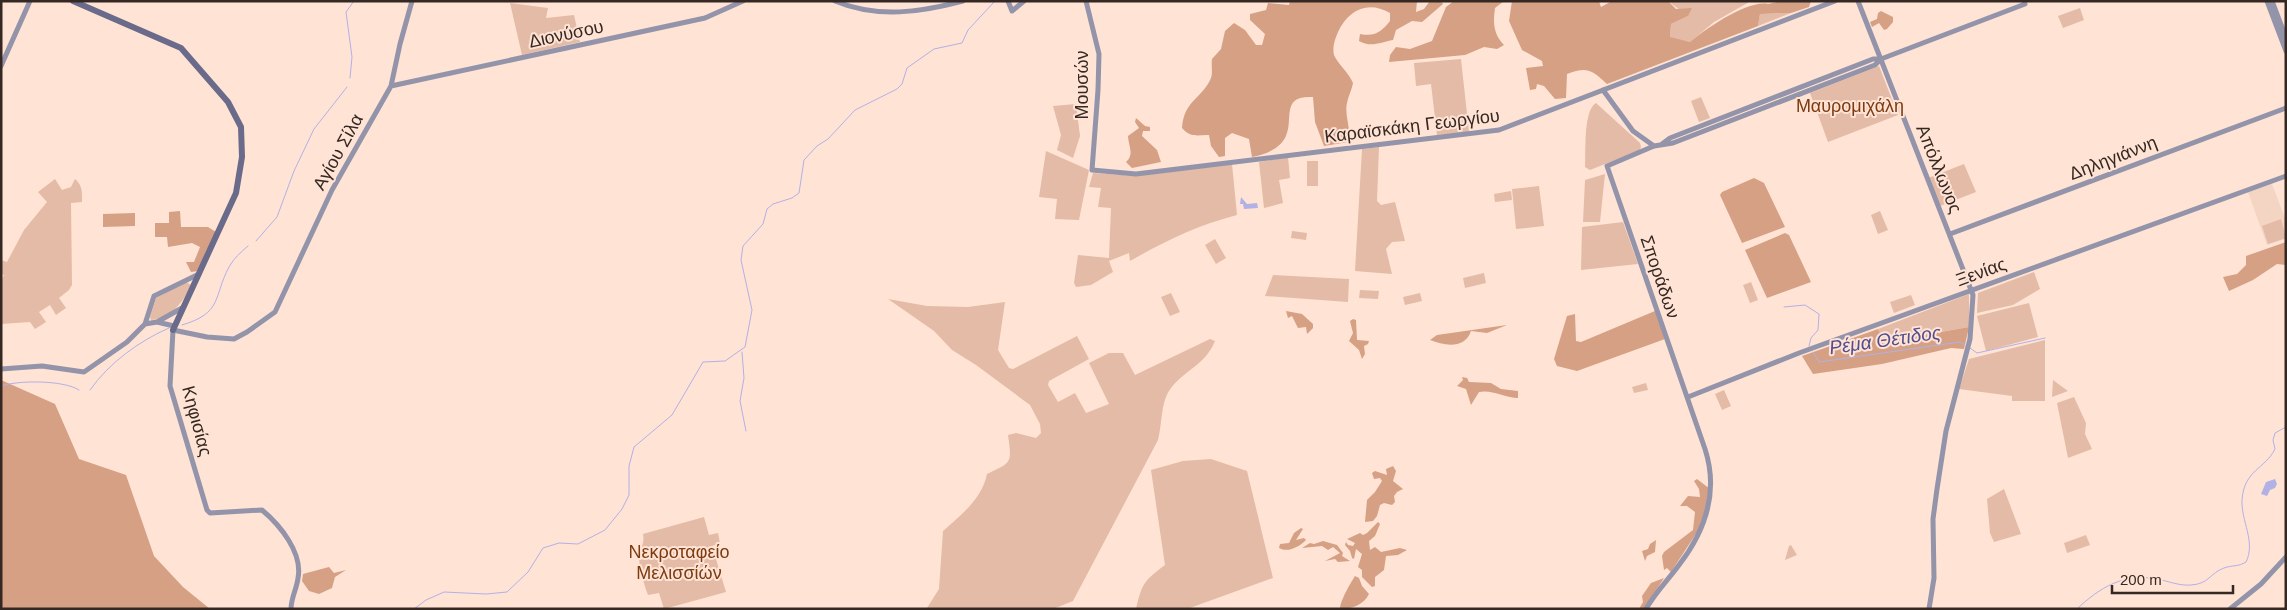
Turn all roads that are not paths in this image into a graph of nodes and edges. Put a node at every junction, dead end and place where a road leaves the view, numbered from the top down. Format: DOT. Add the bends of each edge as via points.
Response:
graph roads {
  1 [pos="30,1"];
  2 [pos="74,1"];
  3 [pos="412,1"];
  4 [pos="744,1"];
  5 [pos="836,1"];
  6 [pos="963,1"];
  7 [pos="1008,1"];
  8 [pos="1024,1"];
  9 [pos="1086,1"];
  10 [pos="1834,1"];
  11 [pos="1858,1"];
  12 [pos="2267,1"];
  13 [pos="2272,1"];
  14 [pos="2024,3"];
  15 [pos="2284,39"];
  16 [pos="2286,51"];
  17 [pos="1881,59"];
  18 [pos="1,66"];
  19 [pos="391,86"];
  20 [pos="1603,90"];
  21 [pos="2286,108"];
  22 [pos="1654,146"];
  23 [pos="1092,170"];
  24 [pos="2286,176"];
  25 [pos="1950,234"];
  26 [pos="199,274"];
  27 [pos="1973,290"];
  28 [pos="182,308"];
  29 [pos="157,322"];
  30 [pos="145,324"];
  31 [pos="173,328"];
  32 [pos="1,369"];
  33 [pos="1688,398"];
  34 [pos="2286,557"];
  35 [pos="291,609"];
  36 [pos="1646,609"];
  37 [pos="1929,609"];
  38 [pos="2230,609"];
  1 -- 18 [label="street"];
  2 -- 26 [label="main road, Κηφισίας" via="181,48 228,102 238,119 243,140 237,189"];
  3 -- 19 [label="street, Αγίου Σίλα"];
  4 -- 19 [label="street, Διονύσου" via="705,18"];
  5 -- 6 [label="street" via="865,10 895,14"];
  7 -- 8 [label="street" via="1012,11"];
  9 -- 23 [label="street, Μουσών" via="1098,54"];
  10 -- 20 [label="street, Καραϊσκάκη Γεωργίου"];
  11 -- 17 [label="street, Απόλλωνος"];
  12 -- 15 [label="street"];
  13 -- 15 [label="street"];
  14 -- 17 [label="street"];
  15 -- 16 [label="street"];
  17 -- 22 [label="street" via="1867,68 1673,143"];
  17 -- 25 [label="street, Απόλλωνος"];
  19 -- 31 [label="street, Αγίου Σίλα" via="332,190 275,312 234,339"];
  20 -- 22 [label="street" via="1633,131"];
  20 -- 23 [label="street, Καραϊσκάκη Γεωργίου" via="1500,130 1136,174"];
  21 -- 25 [label="street, Δηληγιάννη"];
  22 -- 33 [label="street, Σποράδων" via="1607,166"];
  24 -- 27 [label="street, Ξενίας"];
  25 -- 27 [label="street, Απόλλωνος"];
  26 -- 28 [label="main road, Κηφισίας"];
  26 -- 30 [label="street" via="152,298"];
  27 -- 33 [label="street, Ξενίας" via="1799,353"];
  27 -- 37 [label="street" via="1970,339 1946,431 1937,489 1933,519 1934,578"];
  28 -- 29 [label="street"];
  28 -- 31 [label="main road, Κηφισίας"];
  29 -- 30 [label="street"];
  29 -- 31 [label="street"];
  30 -- 32 [label="street" via="128,342 84,372 42,366"];
  31 -- 35 [label="street, Κηφισίας" via="170,386 208,512 262,510 286,537 298,562"];
  33 -- 36 [label="street, Σποράδων" via="1712,470 1707,516 1693,545"];
  34 -- 38 [label="street" via="2262,584"];
}
